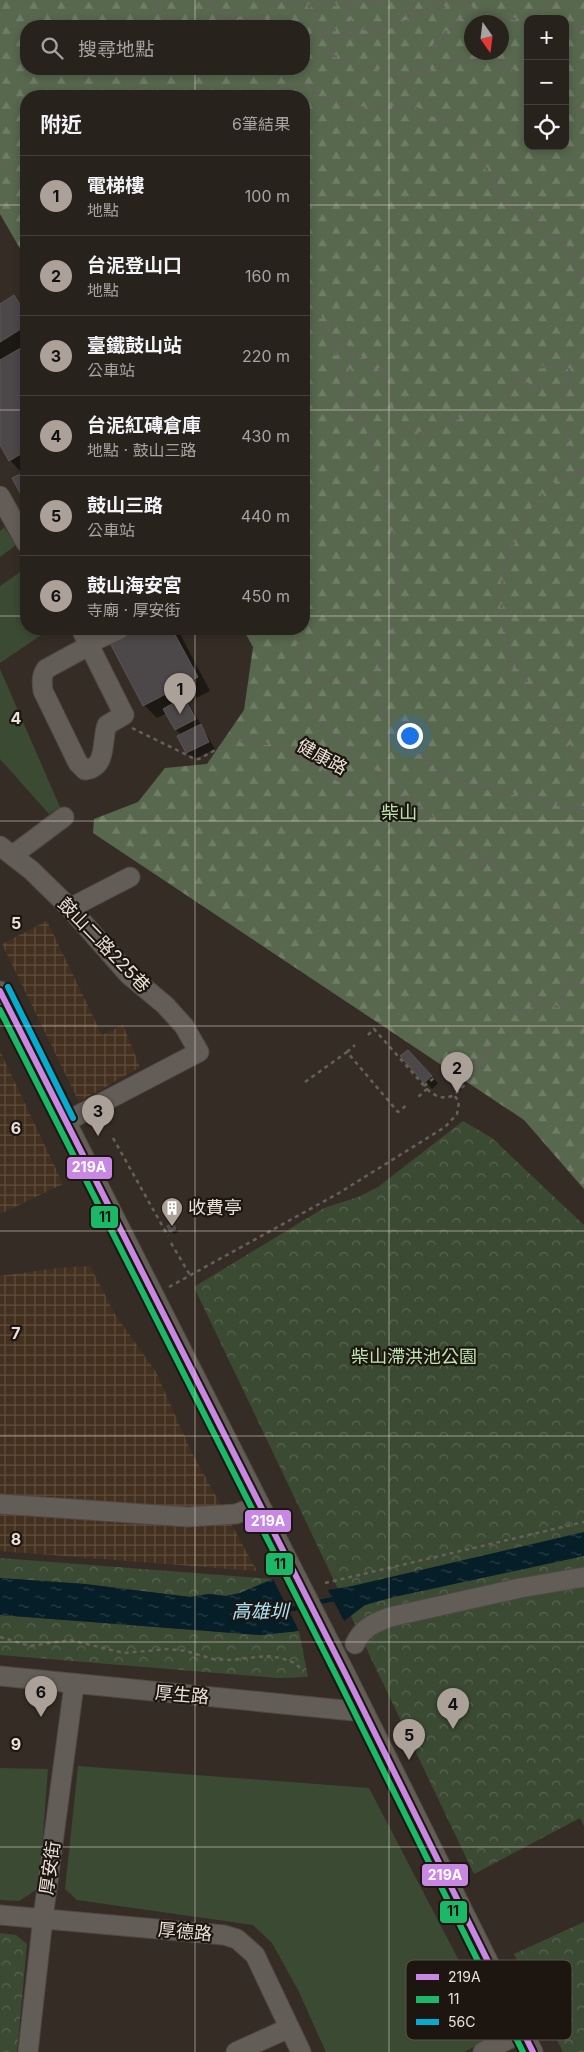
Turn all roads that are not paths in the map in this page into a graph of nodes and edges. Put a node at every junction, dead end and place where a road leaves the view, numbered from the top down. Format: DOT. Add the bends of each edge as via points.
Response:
graph roads {
  1 [pos="0,496"];
  2 [pos="20,533"];
  3 [pos="100,635"];
  4 [pos="86,639"];
  5 [pos="64,817"];
  6 [pos="6,851"];
  7 [pos="130,877"];
  8 [pos="70,908"];
  9 [pos="0,991"];
  10 [pos="65,1122"];
  11 [pos="0,1504"];
  12 [pos="259,1506"];
  13 [pos="584,1577"];
  14 [pos="355,1644"];
  15 [pos="0,1676"];
  16 [pos="74,1685"];
  17 [pos="364,1712"];
  18 [pos="0,1915"];
  19 [pos="43,1918"];
  20 [pos="487,1960"];
  21 [pos="289,2028"];
  22 [pos="507,2040"];
  23 [pos="527,2040"];
  24 [pos="28,2052"];
  25 [pos="236,2052"];
  26 [pos="301,2052"];
  27 [pos="483,2052"];
  28 [pos="533,2052"];
  1 -- 2 [label="street"];
  3 -- 4 [label="street"];
  4 -- 4 [label="street" via="128,721 106,727 102,756 98,764 89,770 78,763 43,691 42,678 46,669"];
  5 -- 6 [label="street"];
  6 -- 8 [label="street, 鼓山二路225巷"];
  7 -- 8 [label="street"];
  8 -- 10 [label="street, 鼓山二路225巷" via="130,975 178,1019 198,1052"];
  9 -- 10 [label="street"];
  10 -- 12 [label="street"];
  11 -- 12 [label="street" via="188,1517 236,1514"];
  12 -- 17 [label="street"];
  13 -- 14 [label="street" via="390,1617 367,1628"];
  15 -- 16 [label="street, 厚生路"];
  16 -- 17 [label="street, 厚生路"];
  16 -- 19 [label="street, 厚安街"];
  17 -- 20 [label="street"];
  18 -- 19 [label="street, 厚德路"];
  19 -- 21 [label="street, 厚德路" via="238,1939 256,1955"];
  19 -- 24 [label="street, 厚安街"];
  21 -- 25 [label="street"];
  21 -- 26 [label="street, 厚德路"];
  22 -- 27 [label="street"];
  23 -- 28 [label="street"];
}
